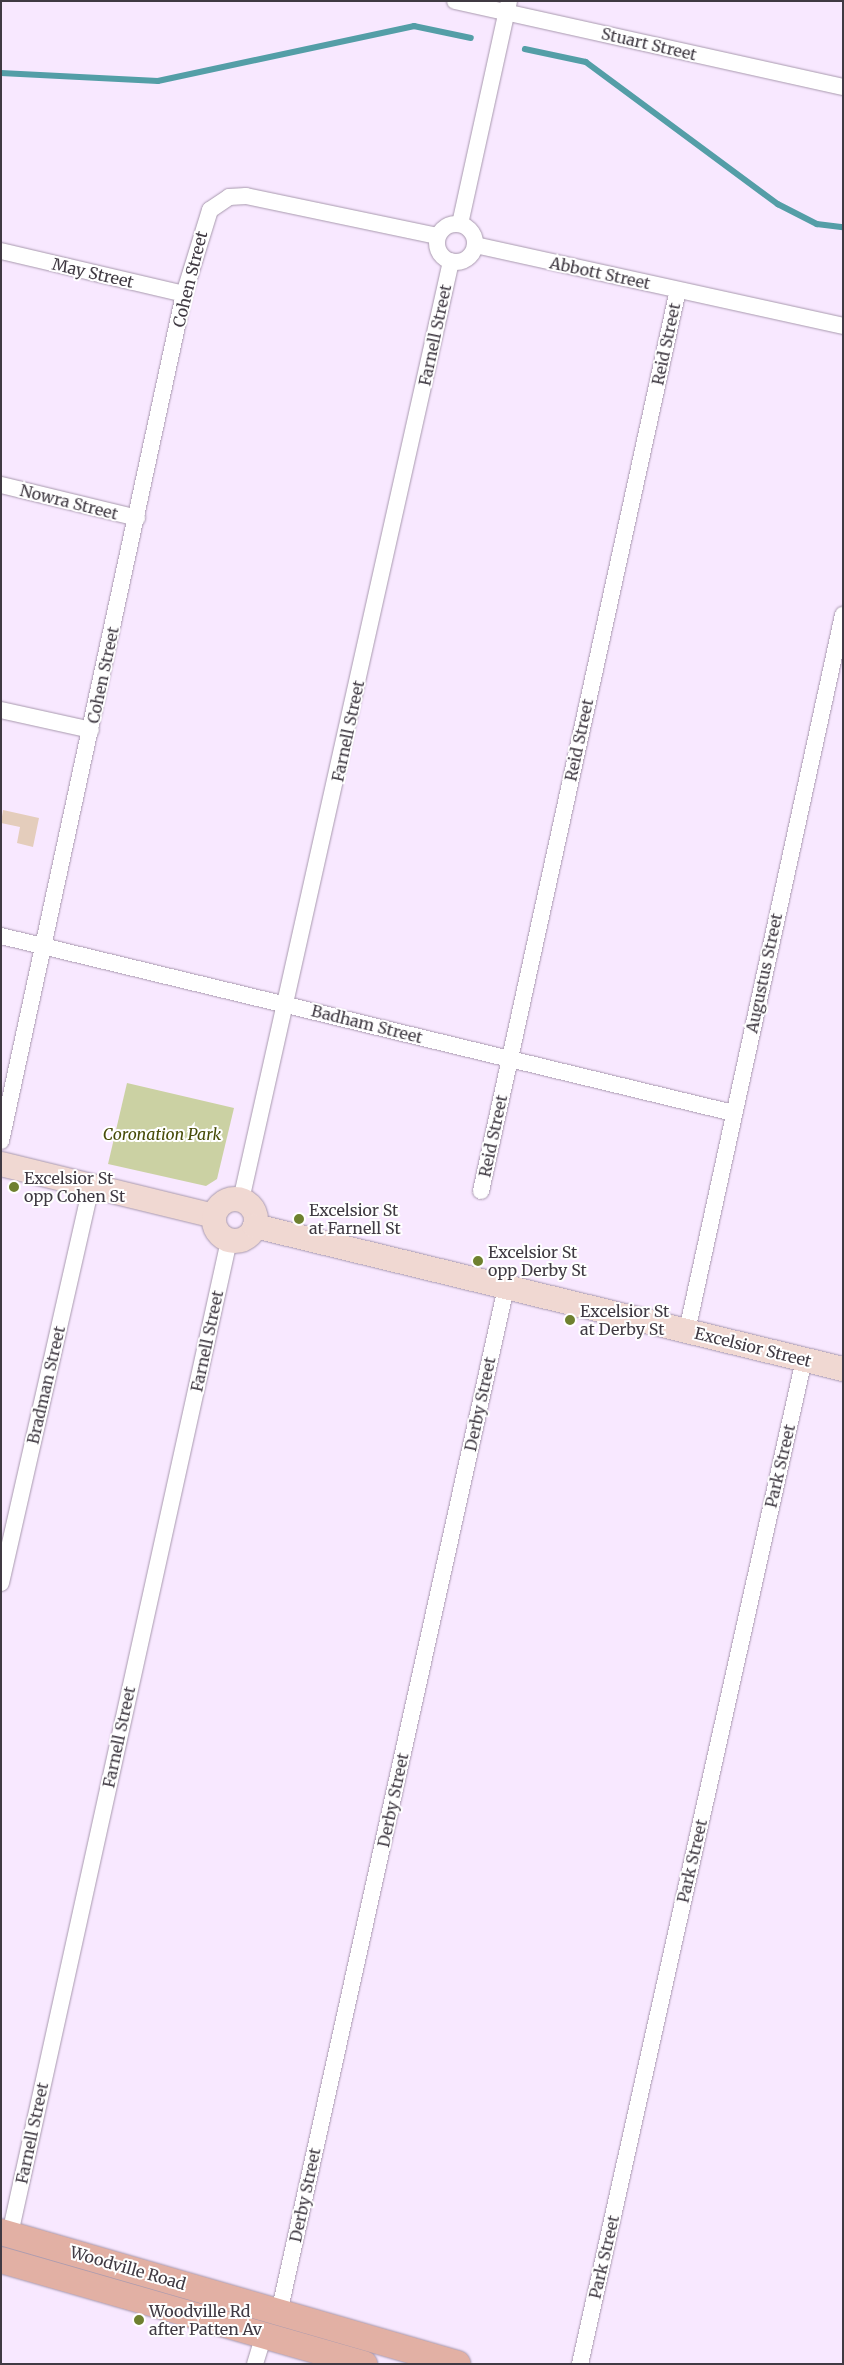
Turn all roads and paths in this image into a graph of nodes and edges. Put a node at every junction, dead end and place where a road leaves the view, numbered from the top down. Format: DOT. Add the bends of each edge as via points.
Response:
graph roads {
  1 [pos="455,1"];
  2 [pos="508,7"];
  3 [pos="843,87"];
  4 [pos="460,224"];
  5 [pos="438,236"];
  6 [pos="475,245"];
  7 [pos="1,252"];
  8 [pos="451,261"];
  9 [pos="678,290"];
  10 [pos="184,294"];
  11 [pos="843,326"];
  12 [pos="1,485"];
  13 [pos="137,518"];
  14 [pos="843,615"];
  15 [pos="1,710"];
  16 [pos="91,730"];
  17 [pos="1,936"];
  18 [pos="46,947"];
  19 [pos="288,1005"];
  20 [pos="509,1058"];
  21 [pos="733,1113"];
  22 [pos="1,1141"];
  23 [pos="1,1164"];
  24 [pos="91,1188"];
  25 [pos="481,1190"];
  26 [pos="241,1200"];
  27 [pos="214,1216"];
  28 [pos="255,1226"];
  29 [pos="229,1240"];
  30 [pos="506,1287"];
  31 [pos="687,1331"];
  32 [pos="804,1359"];
  33 [pos="843,1369"];
  34 [pos="1,1583"];
  35 [pos="6,2233"];
  36 [pos="1,2260"];
  37 [pos="279,2312"];
  38 [pos="264,2335"];
  39 [pos="255,2364"];
  40 [pos="364,2364"];
  41 [pos="456,2364"];
  42 [pos="580,2364"];
  1 -- 2 [label="street, Stuart Street"];
  2 -- 3 [label="street, Stuart Street"];
  2 -- 4 [label="street"];
  4 -- 5 [label="street" via="444,228"];
  4 -- 6 [label="street" via="473,234"];
  5 -- 8 [label="street" via="441,254"];
  5 -- 10 [label="street, Cohen Street" via="246,196 229,197 210,210"];
  6 -- 8 [label="street" via="470,257"];
  6 -- 9 [label="street, Abbott Street"];
  7 -- 10 [label="street, May Street"];
  8 -- 19 [label="street, Farnell Street"];
  9 -- 11 [label="street, Abbott Street"];
  9 -- 20 [label="street, Reid Street"];
  10 -- 13 [label="street, Cohen Street"];
  12 -- 13 [label="street, Nowra Street"];
  13 -- 16 [label="street, Cohen Street"];
  14 -- 21 [label="street, Augustus Street"];
  15 -- 16 [label="street"];
  16 -- 18 [label="street, Cohen Street"];
  17 -- 18 [label="street, Badham Street"];
  18 -- 19 [label="street, Badham Street"];
  18 -- 22 [label="street, Cohen Street"];
  19 -- 20 [label="street, Badham Street"];
  19 -- 26 [label="street, Farnell Street"];
  20 -- 21 [label="street, Badham Street"];
  20 -- 25 [label="street, Reid Street"];
  21 -- 31 [label="street, Augustus Street"];
  23 -- 24 [label="street"];
  24 -- 27 [label="street"];
  24 -- 34 [label="street, Bradman Street"];
  26 -- 27 [label="street" via="227,1200"];
  26 -- 28 [label="street" via="252,1207"];
  27 -- 29 [label="street" via="218,1234"];
  28 -- 29 [label="street" via="242,1240"];
  28 -- 30 [label="street, Excelsior Street"];
  29 -- 35 [label="street, Farnell Street"];
  30 -- 31 [label="street, Excelsior Street"];
  30 -- 37 [label="street, Derby Street"];
  31 -- 32 [label="street, Excelsior Street"];
  32 -- 33 [label="street, Excelsior Street"];
  32 -- 42 [label="street, Park Street"];
  35 -- 37 [label="main road, Woodville Road"];
  36 -- 38 [label="main road, Woodville Road"];
  37 -- 41 [label="main road, Woodville Road"];
  38 -- 39 [label="street"];
  38 -- 40 [label="main road, Woodville Road"];
}
